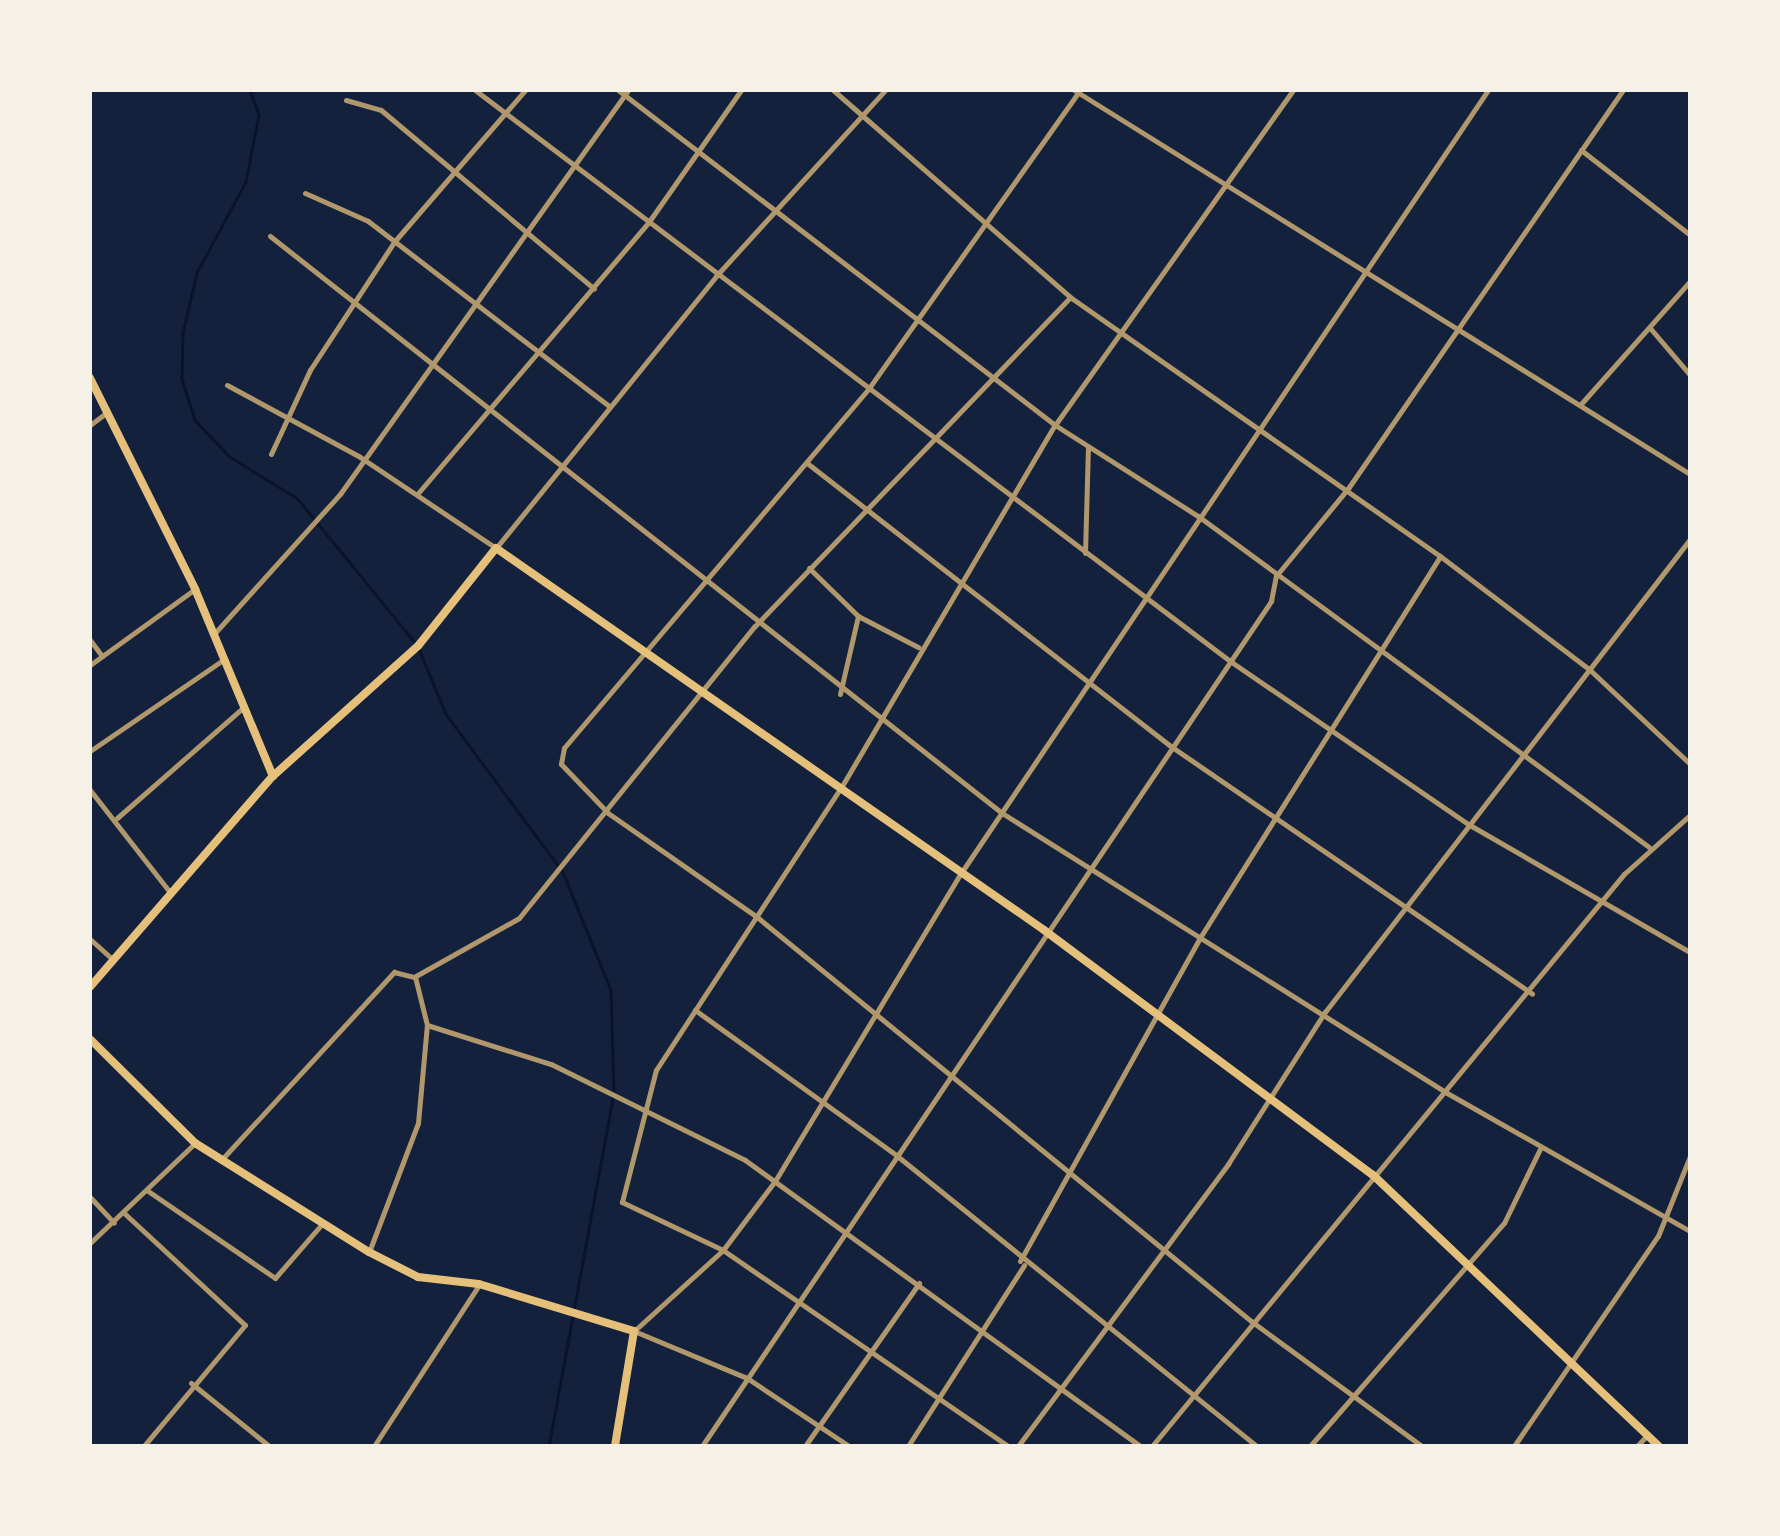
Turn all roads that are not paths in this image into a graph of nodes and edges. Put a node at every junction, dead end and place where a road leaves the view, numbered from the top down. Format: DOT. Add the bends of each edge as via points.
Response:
graph roads {
  1 [pos="476,90"];
  2 [pos="526,90"];
  3 [pos="618,90"];
  4 [pos="740,90"];
  5 [pos="833,90"];
  6 [pos="885,90"];
  7 [pos="1293,90"];
  8 [pos="1488,90"];
  9 [pos="1623,90"];
  10 [pos="1078,91"];
  11 [pos="626,93"];
  12 [pos="346,100"];
  13 [pos="507,113"];
  14 [pos="862,118"];
  15 [pos="1581,150"];
  16 [pos="699,153"];
  17 [pos="576,168"];
  18 [pos="457,172"];
  19 [pos="1224,184"];
  20 [pos="306,194"];
  21 [pos="774,210"];
  22 [pos="648,223"];
  23 [pos="984,228"];
  24 [pos="524,233"];
  25 [pos="1690,235"];
  26 [pos="270,236"];
  27 [pos="394,242"];
  28 [pos="716,276"];
  29 [pos="1369,276"];
  30 [pos="1690,280"];
  31 [pos="594,289"];
  32 [pos="1070,297"];
  33 [pos="474,300"];
  34 [pos="354,302"];
  35 [pos="919,323"];
  36 [pos="1649,327"];
  37 [pos="1456,330"];
  38 [pos="1125,336"];
  39 [pos="538,352"];
  40 [pos="428,363"];
  41 [pos="1690,376"];
  42 [pos="90,378"];
  43 [pos="994,378"];
  44 [pos="227,385"];
  45 [pos="870,387"];
  46 [pos="1580,405"];
  47 [pos="610,407"];
  48 [pos="106,413"];
  49 [pos="485,413"];
  50 [pos="286,414"];
  51 [pos="90,425"];
  52 [pos="1054,425"];
  53 [pos="1261,430"];
  54 [pos="938,436"];
  55 [pos="1088,448"];
  56 [pos="271,454"];
  57 [pos="360,457"];
  58 [pos="806,463"];
  59 [pos="561,466"];
  60 [pos="1690,474"];
  61 [pos="1349,488"];
  62 [pos="419,492"];
  63 [pos="1014,495"];
  64 [pos="862,511"];
  65 [pos="1198,516"];
  66 [pos="1690,539"];
  67 [pos="496,548"];
  68 [pos="1085,553"];
  69 [pos="1440,556"];
  70 [pos="809,568"];
  71 [pos="1276,576"];
  72 [pos="958,585"];
  73 [pos="709,587"];
  74 [pos="195,589"];
  75 [pos="1146,600"];
  76 [pos="858,616"];
  77 [pos="755,626"];
  78 [pos="211,637"];
  79 [pos="90,640"];
  80 [pos="919,648"];
  81 [pos="1380,650"];
  82 [pos="102,656"];
  83 [pos="649,658"];
  84 [pos="1230,661"];
  85 [pos="220,662"];
  86 [pos="90,665"];
  87 [pos="1590,670"];
  88 [pos="1088,686"];
  89 [pos="700,691"];
  90 [pos="840,694"];
  91 [pos="244,707"];
  92 [pos="880,722"];
  93 [pos="1332,732"];
  94 [pos="1169,745"];
  95 [pos="1520,750"];
  96 [pos="90,751"];
  97 [pos="1690,764"];
  98 [pos="273,776"];
  99 [pos="842,786"];
  100 [pos="90,790"];
  101 [pos="608,813"];
  102 [pos="1002,814"];
  103 [pos="1690,815"];
  104 [pos="117,818"];
  105 [pos="1274,819"];
  106 [pos="1468,824"];
  107 [pos="1649,847"];
  108 [pos="1086,866"];
  109 [pos="961,872"];
  110 [pos="168,890"];
  111 [pos="1602,904"];
  112 [pos="1407,905"];
  113 [pos="757,917"];
  114 [pos="1044,930"];
  115 [pos="1201,936"];
  116 [pos="90,939"];
  117 [pos="1690,952"];
  118 [pos="116,962"];
  119 [pos="414,976"];
  120 [pos="90,987"];
  121 [pos="1532,994"];
  122 [pos="694,1010"];
  123 [pos="1325,1012"];
  124 [pos="1158,1016"];
  125 [pos="878,1017"];
  126 [pos="427,1025"];
  127 [pos="90,1039"];
  128 [pos="952,1075"];
  129 [pos="1447,1093"];
  130 [pos="1272,1099"];
  131 [pos="825,1105"];
  132 [pos="649,1108"];
  133 [pos="195,1143"];
  134 [pos="1540,1149"];
  135 [pos="896,1156"];
  136 [pos="1690,1156"];
  137 [pos="223,1158"];
  138 [pos="1072,1174"];
  139 [pos="1373,1175"];
  140 [pos="775,1181"];
  141 [pos="148,1192"];
  142 [pos="90,1197"];
  143 [pos="124,1213"];
  144 [pos="1667,1214"];
  145 [pos="114,1223"];
  146 [pos="321,1225"];
  147 [pos="844,1230"];
  148 [pos="1690,1231"];
  149 [pos="90,1243"];
  150 [pos="1162,1247"];
  151 [pos="723,1250"];
  152 [pos="369,1252"];
  153 [pos="1471,1261"];
  154 [pos="1022,1263"];
  155 [pos="919,1282"];
  156 [pos="480,1284"];
  157 [pos="796,1302"];
  158 [pos="1104,1321"];
  159 [pos="1251,1321"];
  160 [pos="634,1331"];
  161 [pos="982,1331"];
  162 [pos="870,1354"];
  163 [pos="1570,1354"];
  164 [pos="747,1378"];
  165 [pos="191,1383"];
  166 [pos="1059,1387"];
  167 [pos="1190,1393"];
  168 [pos="1354,1393"];
  169 [pos="937,1398"];
  170 [pos="820,1426"];
  171 [pos="1648,1434"];
  172 [pos="147,1445"];
  173 [pos="269,1446"];
  174 [pos="374,1446"];
  175 [pos="616,1446"];
  176 [pos="702,1446"];
  177 [pos="805,1446"];
  178 [pos="849,1446"];
  179 [pos="908,1446"];
  180 [pos="1008,1446"];
  181 [pos="1018,1446"];
  182 [pos="1140,1446"];
  183 [pos="1152,1446"];
  184 [pos="1257,1446"];
  185 [pos="1310,1446"];
  186 [pos="1422,1446"];
  187 [pos="1514,1446"];
  188 [pos="1638,1446"];
  189 [pos="1659,1446"];
  1 -- 13 [label="street"];
  2 -- 13 [label="street"];
  3 -- 11 [label="street"];
  4 -- 16 [label="street"];
  5 -- 14 [label="street"];
  6 -- 14 [label="street"];
  7 -- 19 [label="street"];
  8 -- 29 [label="street"];
  9 -- 15 [label="street"];
  10 -- 19 [label="street"];
  10 -- 23 [label="street"];
  11 -- 16 [label="street"];
  11 -- 17 [label="street"];
  12 -- 18 [label="street" via="381,110"];
  13 -- 17 [label="street"];
  13 -- 18 [label="street"];
  14 -- 21 [label="street"];
  14 -- 23 [label="street"];
  15 -- 25 [label="street"];
  15 -- 37 [label="street"];
  16 -- 21 [label="street"];
  16 -- 22 [label="street"];
  17 -- 22 [label="street"];
  17 -- 24 [label="street"];
  18 -- 24 [label="street"];
  18 -- 27 [label="street"];
  19 -- 29 [label="street"];
  19 -- 38 [label="street"];
  20 -- 27 [label="street"];
  21 -- 28 [label="street"];
  21 -- 35 [label="street"];
  22 -- 28 [label="street"];
  22 -- 31 [label="street"];
  23 -- 32 [label="street"];
  23 -- 35 [label="street"];
  24 -- 31 [label="street"];
  24 -- 33 [label="street"];
  26 -- 34 [label="street"];
  27 -- 33 [label="street"];
  27 -- 34 [label="street"];
  28 -- 45 [label="street"];
  28 -- 47 [label="street"];
  29 -- 37 [label="street"];
  29 -- 53 [label="street"];
  30 -- 36 [label="street"];
  31 -- 39 [label="street"];
  32 -- 38 [label="street"];
  32 -- 43 [label="street"];
  33 -- 39 [label="street"];
  33 -- 40 [label="street"];
  34 -- 40 [label="street"];
  34 -- 50 [label="street"];
  35 -- 43 [label="street"];
  35 -- 45 [label="street"];
  36 -- 41 [label="street"];
  36 -- 46 [label="street"];
  37 -- 46 [label="street"];
  37 -- 61 [label="street"];
  38 -- 52 [label="street"];
  38 -- 53 [label="street"];
  39 -- 47 [label="street"];
  39 -- 49 [label="street"];
  40 -- 49 [label="street"];
  40 -- 57 [label="street"];
  42 -- 48 [label="main road"];
  43 -- 52 [label="street"];
  43 -- 54 [label="street"];
  44 -- 50 [label="street"];
  45 -- 54 [label="street"];
  45 -- 58 [label="street"];
  46 -- 60 [label="street"];
  47 -- 59 [label="street"];
  48 -- 51 [label="street"];
  48 -- 74 [label="main road"];
  49 -- 59 [label="street"];
  49 -- 62 [label="street"];
  50 -- 56 [label="street"];
  50 -- 57 [label="street"];
  52 -- 55 [label="street"];
  52 -- 63 [label="street"];
  53 -- 61 [label="street"];
  53 -- 65 [label="street"];
  54 -- 63 [label="street"];
  54 -- 64 [label="street"];
  55 -- 65 [label="street"];
  55 -- 68 [label="street"];
  57 -- 62 [label="street"];
  57 -- 78 [label="street" via="312,530"];
  58 -- 64 [label="street"];
  58 -- 73 [label="street"];
  59 -- 67 [label="street"];
  59 -- 73 [label="street"];
  61 -- 69 [label="street"];
  61 -- 71 [label="street"];
  62 -- 67 [label="street"];
  63 -- 68 [label="street"];
  63 -- 72 [label="street"];
  64 -- 70 [label="street"];
  64 -- 72 [label="street"];
  65 -- 71 [label="street"];
  65 -- 75 [label="street"];
  66 -- 87 [label="street"];
  67 -- 83 [label="main road"];
  67 -- 98 [label="main road" via="418,646"];
  68 -- 75 [label="street"];
  69 -- 81 [label="street"];
  69 -- 87 [label="street"];
  70 -- 76 [label="street"];
  70 -- 77 [label="street"];
  71 -- 81 [label="street"];
  71 -- 84 [label="street" via="1271,601"];
  72 -- 80 [label="street"];
  72 -- 88 [label="street"];
  73 -- 77 [label="street"];
  73 -- 83 [label="street"];
  74 -- 78 [label="main road"];
  74 -- 82 [label="street"];
  75 -- 84 [label="street"];
  75 -- 88 [label="street"];
  76 -- 80 [label="street"];
  76 -- 90 [label="street"];
  77 -- 89 [label="street"];
  77 -- 90 [label="street"];
  78 -- 85 [label="main road"];
  79 -- 82 [label="street"];
  80 -- 92 [label="street"];
  81 -- 93 [label="street"];
  81 -- 95 [label="street"];
  82 -- 86 [label="street"];
  83 -- 89 [label="main road"];
  83 -- 101 [label="street" via="560,756"];
  84 -- 93 [label="street"];
  84 -- 94 [label="street"];
  85 -- 91 [label="main road"];
  85 -- 96 [label="street"];
  87 -- 95 [label="street"];
  87 -- 97 [label="street"];
  88 -- 94 [label="street"];
  88 -- 102 [label="street"];
  89 -- 99 [label="main road"];
  89 -- 101 [label="street"];
  90 -- 92 [label="street"];
  91 -- 98 [label="main road"];
  91 -- 104 [label="street"];
  92 -- 99 [label="street"];
  92 -- 102 [label="street"];
  93 -- 105 [label="street"];
  93 -- 106 [label="street"];
  94 -- 105 [label="street"];
  94 -- 108 [label="street"];
  95 -- 106 [label="street"];
  95 -- 107 [label="street"];
  98 -- 110 [label="main road"];
  99 -- 109 [label="main road"];
  99 -- 113 [label="street"];
  100 -- 104 [label="street"];
  101 -- 113 [label="street"];
  101 -- 119 [label="street" via="519,918"];
  102 -- 108 [label="street"];
  102 -- 109 [label="street"];
  103 -- 107 [label="street"];
  104 -- 110 [label="street"];
  105 -- 112 [label="street"];
  105 -- 115 [label="street"];
  106 -- 111 [label="street"];
  106 -- 112 [label="street"];
  107 -- 111 [label="street"];
  108 -- 114 [label="street"];
  108 -- 115 [label="street"];
  109 -- 114 [label="main road"];
  109 -- 125 [label="street"];
  110 -- 118 [label="main road"];
  111 -- 117 [label="street"];
  111 -- 121 [label="street"];
  112 -- 121 [label="street"];
  112 -- 123 [label="street"];
  113 -- 122 [label="street"];
  113 -- 125 [label="street"];
  114 -- 124 [label="main road"];
  114 -- 128 [label="street"];
  115 -- 123 [label="street"];
  115 -- 124 [label="street"];
  116 -- 118 [label="street"];
  118 -- 120 [label="main road"];
  119 -- 126 [label="street"];
  119 -- 137 [label="street" via="394,972"];
  121 -- 129 [label="street"];
  122 -- 131 [label="street"];
  122 -- 132 [label="street" via="656,1070"];
  123 -- 129 [label="street"];
  123 -- 130 [label="street"];
  124 -- 130 [label="main road"];
  124 -- 138 [label="street"];
  125 -- 128 [label="street"];
  125 -- 131 [label="street"];
  126 -- 132 [label="street"];
  126 -- 152 [label="street" via="412,1152"];
  127 -- 133 [label="main road"];
  128 -- 135 [label="street"];
  128 -- 138 [label="street"];
  129 -- 134 [label="street"];
  129 -- 139 [label="street"];
  130 -- 139 [label="main road"];
  130 -- 150 [label="street"];
  131 -- 135 [label="street"];
  131 -- 140 [label="street"];
  132 -- 140 [label="street"];
  132 -- 151 [label="street" via="622,1202"];
  133 -- 137 [label="main road"];
  133 -- 141 [label="street"];
  134 -- 144 [label="street"];
  134 -- 153 [label="street" via="1517,1204"];
  135 -- 147 [label="street"];
  135 -- 154 [label="street"];
  136 -- 144 [label="street"];
  137 -- 146 [label="main road"];
  138 -- 150 [label="street"];
  138 -- 154 [label="street"];
  139 -- 153 [label="main road"];
  139 -- 159 [label="street"];
  140 -- 147 [label="street"];
  140 -- 151 [label="street"];
  141 -- 143 [label="street"];
  141 -- 146 [label="street" via="275,1278"];
  142 -- 145 [label="street"];
  143 -- 145 [label="street"];
  143 -- 165 [label="street" via="245,1326"];
  144 -- 148 [label="street"];
  144 -- 163 [label="street"];
  145 -- 149 [label="street"];
  146 -- 152 [label="main road"];
  147 -- 155 [label="street"];
  147 -- 157 [label="street"];
  150 -- 158 [label="street"];
  150 -- 159 [label="street"];
  151 -- 157 [label="street"];
  151 -- 160 [label="street"];
  152 -- 156 [label="main road" via="418,1276"];
  153 -- 163 [label="main road"];
  153 -- 168 [label="street"];
  154 -- 158 [label="street"];
  154 -- 161 [label="street"];
  155 -- 161 [label="street"];
  155 -- 162 [label="street"];
  156 -- 160 [label="main road"];
  156 -- 174 [label="street"];
  157 -- 162 [label="street"];
  157 -- 164 [label="street"];
  158 -- 166 [label="street"];
  158 -- 167 [label="street"];
  159 -- 167 [label="street"];
  159 -- 168 [label="street"];
  160 -- 164 [label="street"];
  160 -- 175 [label="main road"];
  161 -- 166 [label="street"];
  161 -- 169 [label="street"];
  162 -- 169 [label="street"];
  162 -- 170 [label="street"];
  163 -- 171 [label="main road"];
  163 -- 187 [label="street"];
  164 -- 170 [label="street"];
  164 -- 176 [label="street"];
  165 -- 172 [label="street"];
  165 -- 173 [label="street"];
  166 -- 181 [label="street"];
  166 -- 182 [label="street"];
  167 -- 183 [label="street"];
  167 -- 184 [label="street"];
  168 -- 185 [label="street"];
  168 -- 186 [label="street"];
  169 -- 179 [label="street"];
  169 -- 180 [label="street"];
  170 -- 177 [label="street"];
  170 -- 178 [label="street"];
  171 -- 188 [label="street"];
  171 -- 189 [label="main road"];
}
